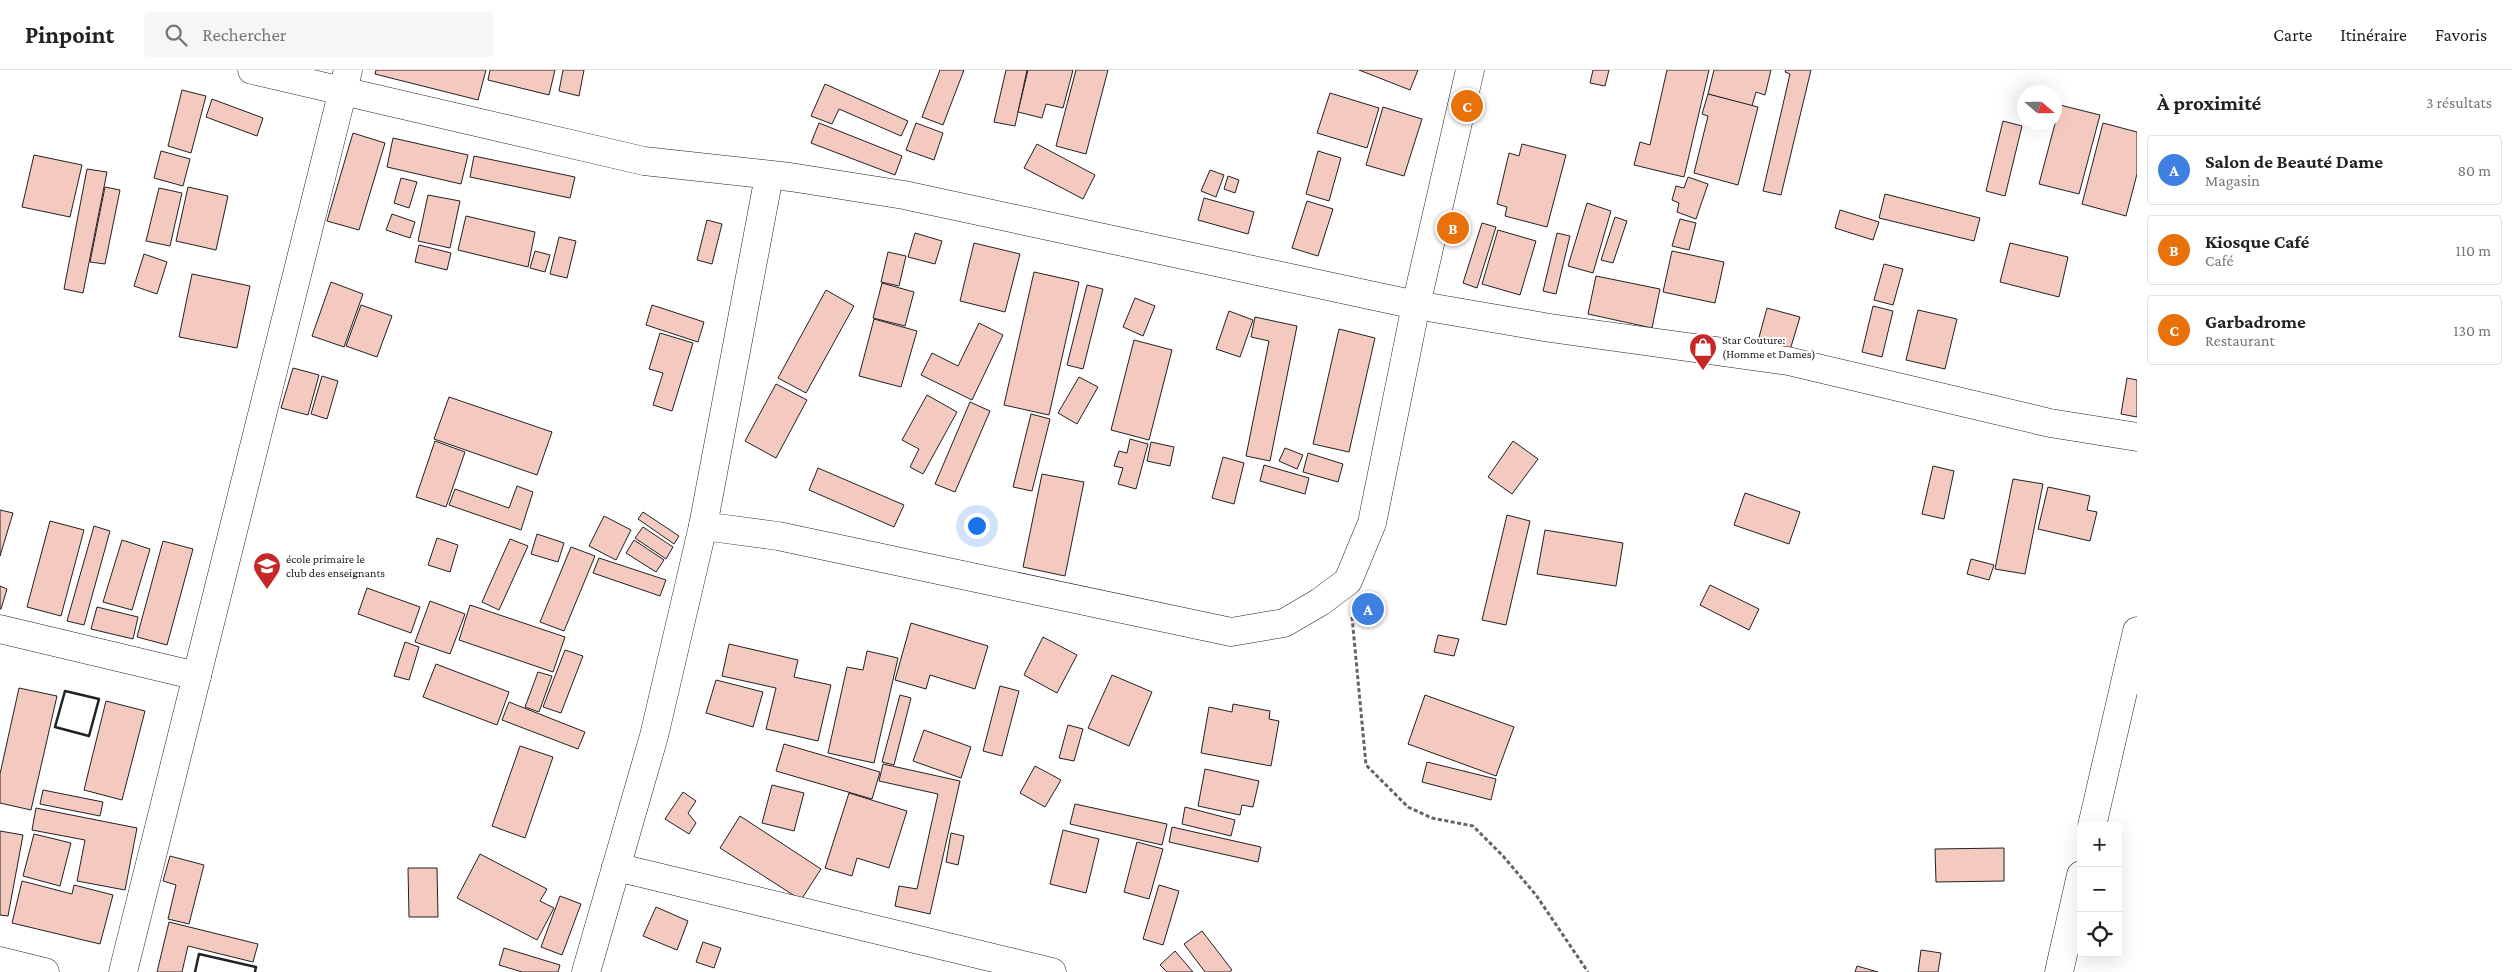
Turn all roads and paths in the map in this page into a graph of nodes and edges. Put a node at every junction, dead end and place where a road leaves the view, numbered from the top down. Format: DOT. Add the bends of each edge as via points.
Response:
graph roads {
  1 [pos="252,70"];
  2 [pos="1470,70"];
  3 [pos="345,81"];
  4 [pos="768,176"];
  5 [pos="1416,305"];
  6 [pos="2137,437"];
  7 [pos="703,526"];
  8 [pos="1348,581"];
  9 [pos="0,630"];
  10 [pos="2137,631"];
  11 [pos="197,676"];
  12 [pos="2093,822"];
  13 [pos="616,867"];
  14 [pos="2077,893"];
  15 [pos="0,962"];
  16 [pos="45,972"];
  17 [pos="123,972"];
  18 [pos="586,972"];
  19 [pos="1052,972"];
  20 [pos="1588,972"];
  21 [pos="2059,972"];
  1 -- 3 [label="street"];
  2 -- 5 [label="street"];
  3 -- 4 [label="street" via="644,161"];
  3 -- 11 [label="street"];
  4 -- 5 [label="street" via="904,195"];
  4 -- 7 [label="street"];
  5 -- 6 [label="street" via="1550,328 1788,361 2050,424"];
  5 -- 8 [label="street" via="1372,523"];
  7 -- 8 [label="street" via="778,536 1231,632 1284,623"];
  7 -- 13 [label="street" via="654,736"];
  8 -- 20 [label="path" via="1366,765 1408,807 1432,818 1474,826 1536,895"];
  9 -- 11 [label="street"];
  10 -- 12 [label="street"];
  11 -- 17 [label="street"];
  13 -- 18 [label="street"];
  13 -- 19 [label="street"];
  14 -- 21 [label="street"];
  15 -- 16 [label="street"];
}
